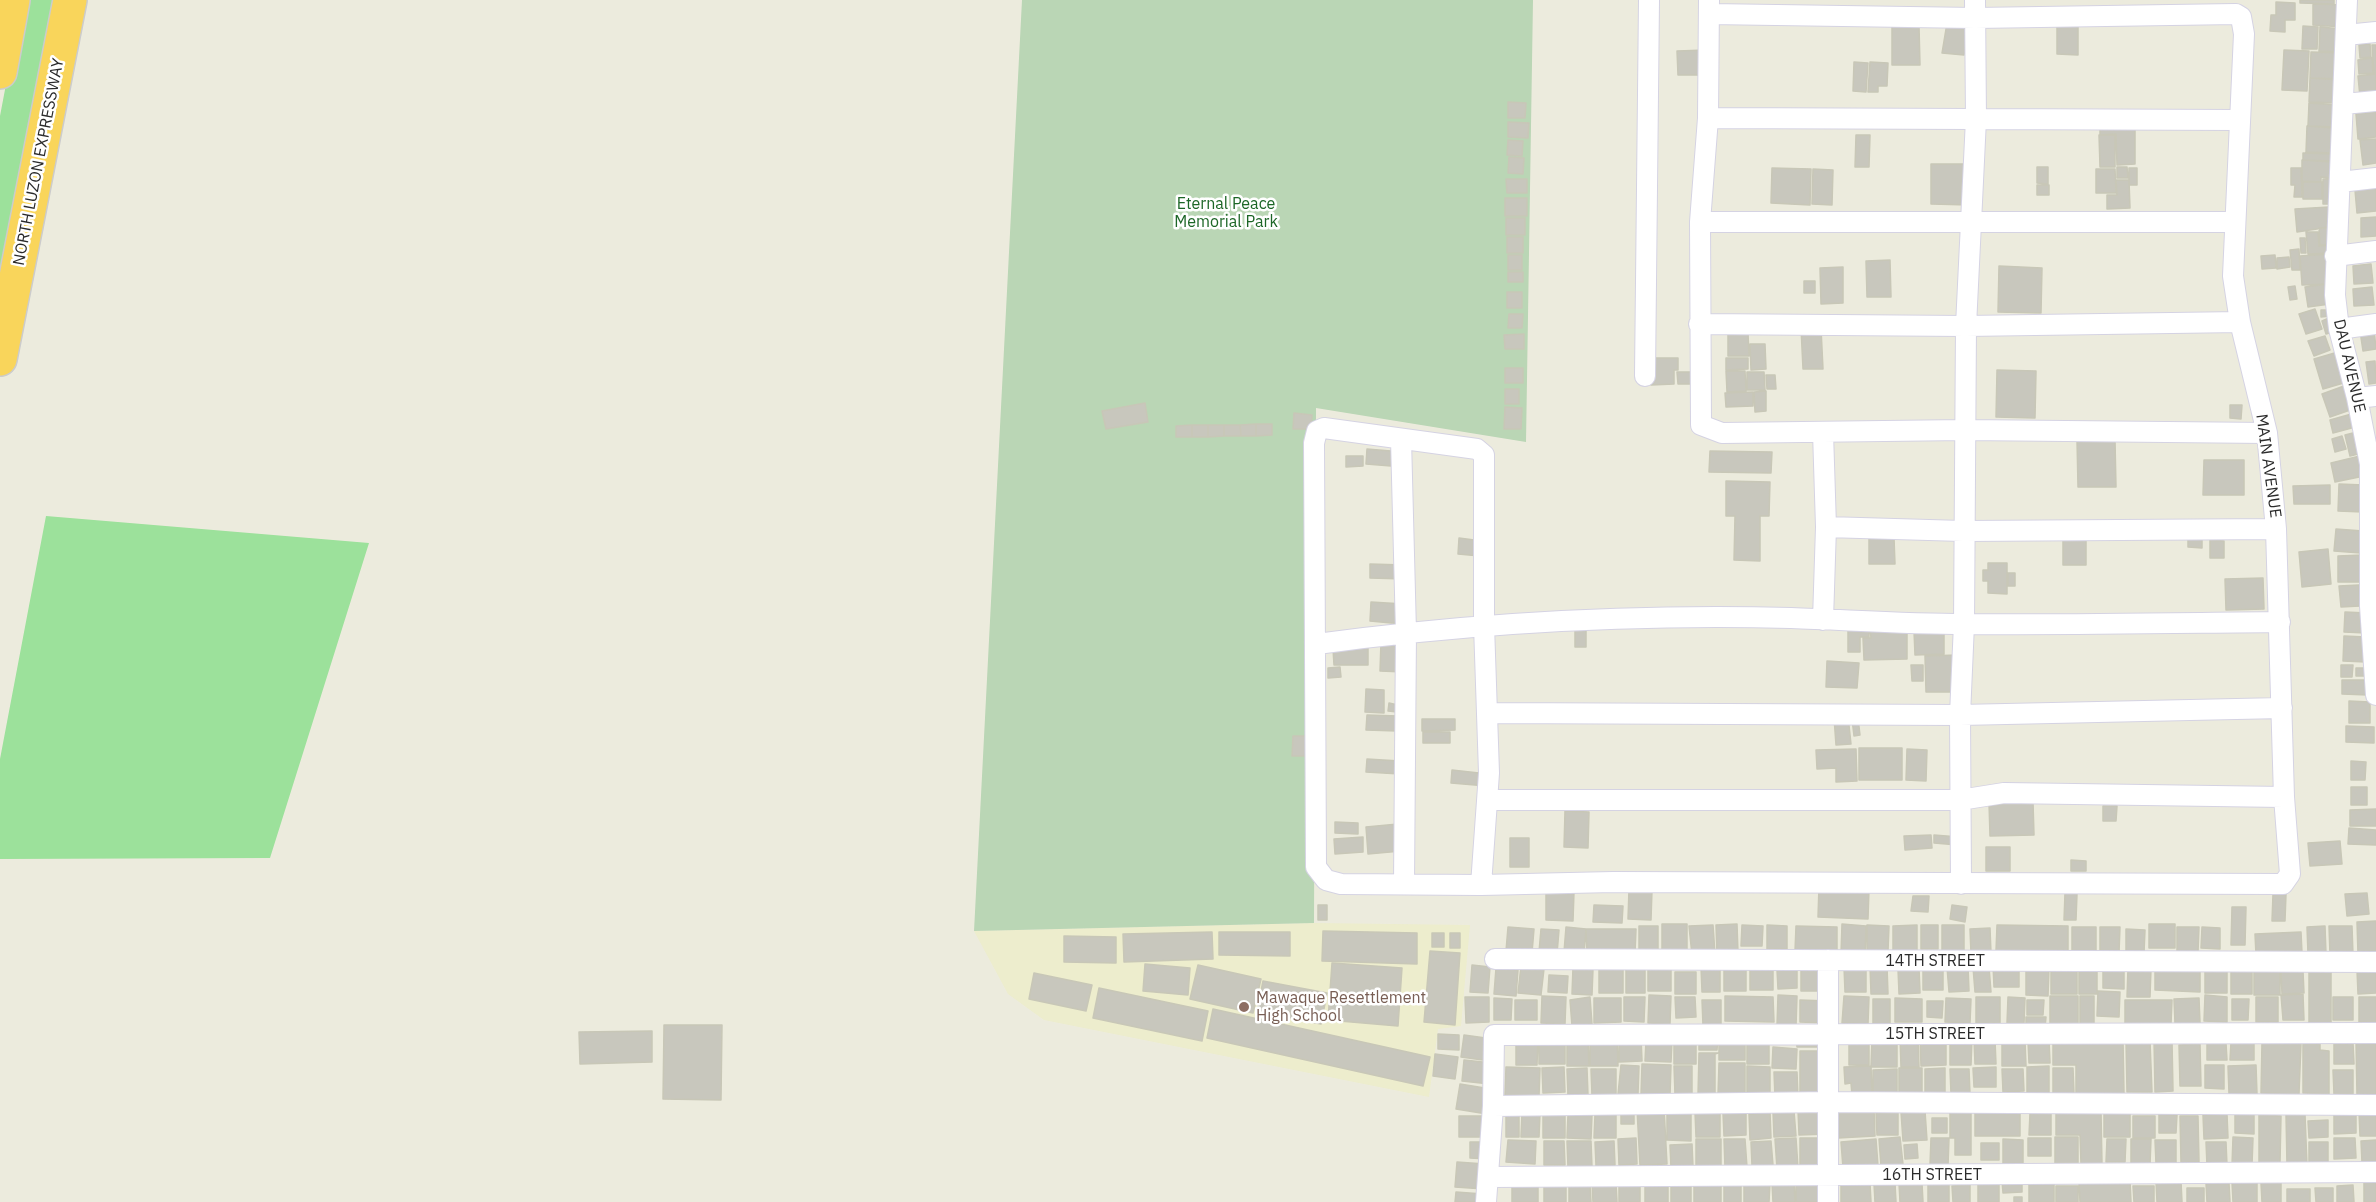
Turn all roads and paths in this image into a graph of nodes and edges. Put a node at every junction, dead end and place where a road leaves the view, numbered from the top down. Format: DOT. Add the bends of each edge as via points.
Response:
graph roads {
  1 [pos="14,0"];
  2 [pos="70,0"];
  3 [pos="1649,0"];
  4 [pos="2347,0"];
  5 [pos="1710,7"];
  6 [pos="1975,9"];
  7 [pos="2376,32"];
  8 [pos="2346,35"];
  9 [pos="0,72"];
  10 [pos="2376,101"];
  11 [pos="2344,104"];
  12 [pos="1708,118"];
  13 [pos="1976,119"];
  14 [pos="2239,120"];
  15 [pos="2376,178"];
  16 [pos="2340,182"];
  17 [pos="1700,222"];
  18 [pos="1971,222"];
  19 [pos="2235,222"];
  20 [pos="2376,251"];
  21 [pos="2335,256"];
  22 [pos="2240,322"];
  23 [pos="1700,324"];
  24 [pos="2376,324"];
  25 [pos="1966,326"];
  26 [pos="2339,329"];
  27 [pos="0,359"];
  28 [pos="1646,376"];
  29 [pos="2367,397"];
  30 [pos="1965,430"];
  31 [pos="1823,432"];
  32 [pos="2267,433"];
  33 [pos="1401,439"];
  34 [pos="2373,464"];
  35 [pos="1826,527"];
  36 [pos="2276,529"];
  37 [pos="1963,531"];
  38 [pos="2373,531"];
  39 [pos="2373,606"];
  40 [pos="1823,620"];
  41 [pos="2280,622"];
  42 [pos="1964,624"];
  43 [pos="1484,626"];
  44 [pos="1406,632"];
  45 [pos="1317,644"];
  46 [pos="2376,684"];
  47 [pos="2282,708"];
  48 [pos="1489,713"];
  49 [pos="1960,715"];
  50 [pos="2284,797"];
  51 [pos="1488,800"];
  52 [pos="1960,800"];
  53 [pos="1404,884"];
  54 [pos="1961,884"];
  55 [pos="1481,885"];
  56 [pos="1494,959"];
  57 [pos="1828,960"];
  58 [pos="2376,962"];
  59 [pos="2376,1033"];
  60 [pos="1829,1034"];
  61 [pos="1830,1102"];
  62 [pos="2376,1105"];
  63 [pos="1493,1106"];
  64 [pos="2376,1172"];
  65 [pos="1828,1176"];
  66 [pos="1488,1178"];
  67 [pos="1486,1202"];
  68 [pos="1828,1202"];
  1 -- 9 [label="highway"];
  2 -- 27 [label="highway, NORTH LUZON EXPRESSWAY"];
  3 -- 28 [label="street"];
  4 -- 8 [label="street, DAU AVENUE"];
  5 -- 6 [label="street"];
  5 -- 12 [label="street"];
  6 -- 13 [label="street"];
  6 -- 14 [label="street, MAIN AVENUE" via="2236,14 2244,24"];
  7 -- 8 [label="street"];
  8 -- 11 [label="street, DAU AVENUE"];
  10 -- 11 [label="street"];
  11 -- 16 [label="street, DAU AVENUE"];
  12 -- 13 [label="street"];
  12 -- 17 [label="street"];
  13 -- 14 [label="street"];
  13 -- 18 [label="street"];
  14 -- 19 [label="street, MAIN AVENUE"];
  15 -- 16 [label="street"];
  16 -- 21 [label="street, DAU AVENUE"];
  17 -- 18 [label="street"];
  17 -- 23 [label="street"];
  18 -- 19 [label="street"];
  18 -- 25 [label="street"];
  19 -- 22 [label="street, MAIN AVENUE" via="2233,276"];
  20 -- 21 [label="street"];
  21 -- 26 [label="street, DAU AVENUE"];
  22 -- 25 [label="street"];
  22 -- 32 [label="street, MAIN AVENUE"];
  23 -- 25 [label="street"];
  23 -- 31 [label="street" via="1701,425 1722,433"];
  24 -- 26 [label="street"];
  25 -- 30 [label="street"];
  26 -- 29 [label="street, DAU AVENUE"];
  29 -- 34 [label="street, DAU AVENUE"];
  30 -- 31 [label="street"];
  30 -- 32 [label="street"];
  30 -- 37 [label="street"];
  31 -- 35 [label="street"];
  32 -- 36 [label="street, MAIN AVENUE"];
  33 -- 43 [label="street" via="1477,449 1484,455"];
  33 -- 44 [label="street"];
  33 -- 45 [label="street" via="1340,429 1317,431"];
  34 -- 38 [label="street, DAU AVENUE"];
  35 -- 37 [label="street"];
  35 -- 40 [label="street"];
  36 -- 37 [label="street"];
  36 -- 41 [label="street, MAIN AVENUE"];
  37 -- 42 [label="street"];
  38 -- 39 [label="street, DAU AVENUE"];
  39 -- 46 [label="street, DAU AVENUE"];
  40 -- 42 [label="street"];
  40 -- 43 [label="street" via="1678,618"];
  41 -- 42 [label="street"];
  41 -- 47 [label="street, MAIN AVENUE"];
  42 -- 49 [label="street"];
  43 -- 44 [label="street"];
  43 -- 48 [label="street"];
  44 -- 45 [label="street"];
  44 -- 53 [label="street"];
  45 -- 53 [label="street" via="1316,867 1326,880 1341,884"];
  47 -- 49 [label="street"];
  47 -- 50 [label="street, MAIN AVENUE"];
  48 -- 49 [label="street"];
  48 -- 51 [label="street"];
  49 -- 52 [label="street"];
  50 -- 52 [label="street" via="2004,793"];
  50 -- 54 [label="street, MAIN AVENUE" via="2290,873 2283,884"];
  51 -- 52 [label="street"];
  51 -- 55 [label="street"];
  52 -- 54 [label="street"];
  53 -- 55 [label="street"];
  54 -- 55 [label="street"];
  56 -- 57 [label="street, 14TH STREET"];
  57 -- 58 [label="street, 14TH STREET"];
  57 -- 60 [label="street"];
  59 -- 60 [label="street, 15TH STREET"];
  60 -- 61 [label="street"];
  60 -- 63 [label="street, 15TH STREET" via="1494,1035"];
  61 -- 62 [label="street"];
  61 -- 63 [label="street"];
  61 -- 65 [label="street"];
  63 -- 66 [label="street"];
  64 -- 65 [label="street, 16TH STREET"];
  65 -- 66 [label="street, 16TH STREET"];
  65 -- 68 [label="street"];
  66 -- 67 [label="street"];
}
